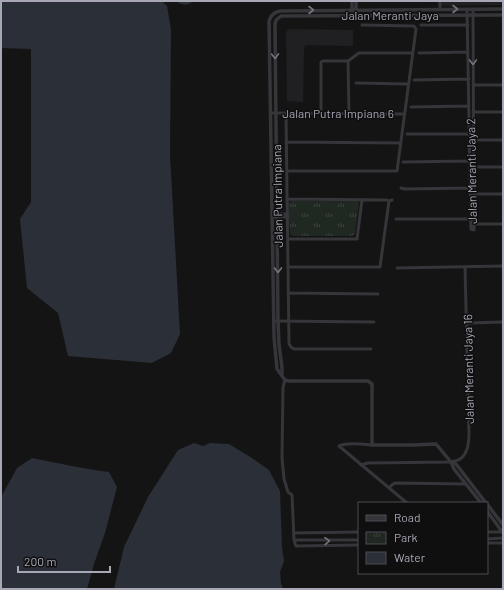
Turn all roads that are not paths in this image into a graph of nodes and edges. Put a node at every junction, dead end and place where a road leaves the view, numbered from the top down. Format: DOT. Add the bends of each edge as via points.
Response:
graph roads {
  1 [pos="352,1"];
  2 [pos="356,1"];
  3 [pos="440,1"];
  4 [pos="467,9"];
  5 [pos="473,9"];
  6 [pos="503,9"];
  7 [pos="354,10"];
  8 [pos="440,10"];
  9 [pos="273,14"];
  10 [pos="354,15"];
  11 [pos="468,15"];
  12 [pos="473,15"];
  13 [pos="503,15"];
  14 [pos="278,18"];
  15 [pos="362,25"];
  16 [pos="468,25"];
  17 [pos="421,26"];
  18 [pos="468,41"];
  19 [pos="473,41"];
  20 [pos="468,52"];
  21 [pos="412,53"];
  22 [pos="419,53"];
  23 [pos="348,61"];
  24 [pos="469,79"];
  25 [pos="414,80"];
  26 [pos="356,83"];
  27 [pos="408,84"];
  28 [pos="473,85"];
  29 [pos="503,85"];
  30 [pos="469,94"];
  31 [pos="473,94"];
  32 [pos="469,106"];
  33 [pos="411,107"];
  34 [pos="473,112"];
  35 [pos="503,112"];
  36 [pos="271,113"];
  37 [pos="276,113"];
  38 [pos="286,113"];
  39 [pos="320,113"];
  40 [pos="349,113"];
  41 [pos="404,114"];
  42 [pos="407,134"];
  43 [pos="470,134"];
  44 [pos="474,140"];
  45 [pos="503,140"];
  46 [pos="286,142"];
  47 [pos="401,143"];
  48 [pos="472,147"];
  49 [pos="470,161"];
  50 [pos="403,162"];
  51 [pos="474,167"];
  52 [pos="503,167"];
  53 [pos="287,171"];
  54 [pos="401,188"];
  55 [pos="470,188"];
  56 [pos="474,194"];
  57 [pos="503,194"];
  58 [pos="287,199"];
  59 [pos="362,200"];
  60 [pos="272,215"];
  61 [pos="277,215"];
  62 [pos="288,216"];
  63 [pos="471,219"];
  64 [pos="396,220"];
  65 [pos="475,224"];
  66 [pos="503,224"];
  67 [pos="288,239"];
  68 [pos="503,266"];
  69 [pos="288,267"];
  70 [pos="465,267"];
  71 [pos="397,268"];
  72 [pos="288,293"];
  73 [pos="378,294"];
  74 [pos="276,321"];
  75 [pos="289,321"];
  76 [pos="374,322"];
  77 [pos="467,322"];
  78 [pos="503,322"];
  79 [pos="371,349"];
  80 [pos="282,374"];
  81 [pos="285,380"];
  82 [pos="372,445"];
  83 [pos="451,462"];
  84 [pos="362,465"];
  85 [pos="465,484"];
  86 [pos="389,488"];
  87 [pos="406,502"];
  88 [pos="480,502"];
  89 [pos="484,502"];
  90 [pos="488,506"];
  91 [pos="488,512"];
  92 [pos="503,525"];
  93 [pos="358,532"];
  94 [pos="488,532"];
  95 [pos="294,533"];
  96 [pos="503,533"];
  97 [pos="503,538"];
  98 [pos="488,539"];
  99 [pos="294,540"];
  100 [pos="358,540"];
  101 [pos="488,543"];
  102 [pos="503,543"];
  103 [pos="358,545"];
  1 -- 7 [label="street"];
  2 -- 7 [label="street"];
  3 -- 8 [label="street"];
  4 -- 5 [label="street, Jalan Meranti Jaya"];
  8 -- 4 [label="street, Jalan Meranti Jaya, one-way"];
  4 -- 11 [label="street, Jalan Meranti Jaya 2"];
  5 -- 6 [label="street, Jalan Meranti Jaya"];
  5 -- 12 [label="street, Jalan Meranti Jaya 2"];
  7 -- 8 [label="street, Jalan Meranti Jaya"];
  9 -- 7 [label="street, Jalan Meranti Jaya, one-way" via="276,11"];
  7 -- 10 [label="street"];
  9 -- 36 [label="street, Jalan Putra Impiana" via="269,21"];
  10 -- 11 [label="street, Jalan Meranti Jaya"];
  10 -- 14 [label="street, Jalan Meranti Jaya"];
  11 -- 12 [label="street, Jalan Meranti Jaya"];
  11 -- 16 [label="street, Jalan Meranti Jaya 2"];
  12 -- 13 [label="street, Jalan Meranti Jaya"];
  12 -- 19 [label="street, Jalan Meranti Jaya 2"];
  14 -- 37 [label="street, Jalan Putra Impiana, one-way" via="275,24"];
  15 -- 21 [label="street" via="414,26 416,29"];
  16 -- 17 [label="street"];
  16 -- 18 [label="street, Jalan Meranti Jaya 2"];
  18 -- 19 [label="street"];
  18 -- 20 [label="street, Jalan Meranti Jaya 2"];
  19 -- 28 [label="street, Jalan Meranti Jaya 2, one-way"];
  20 -- 22 [label="street"];
  20 -- 24 [label="street, Jalan Meranti Jaya 2"];
  21 -- 23 [label="street" via="359,53"];
  21 -- 27 [label="street"];
  23 -- 39 [label="street" via="321,62"];
  23 -- 40 [label="street"];
  24 -- 25 [label="street"];
  24 -- 30 [label="street, Jalan Meranti Jaya 2"];
  26 -- 27 [label="street"];
  27 -- 41 [label="street"];
  28 -- 29 [label="street"];
  28 -- 31 [label="street, Jalan Meranti Jaya 2"];
  30 -- 31 [label="street"];
  30 -- 32 [label="street, Jalan Meranti Jaya 2"];
  31 -- 34 [label="street, Jalan Meranti Jaya 2"];
  32 -- 33 [label="street"];
  32 -- 43 [label="street, Jalan Meranti Jaya 2"];
  34 -- 35 [label="street"];
  34 -- 44 [label="street, Jalan Meranti Jaya 2"];
  36 -- 37 [label="street, Jalan Putra Impiana 6"];
  36 -- 60 [label="street, Jalan Putra Impiana"];
  37 -- 38 [label="street, Jalan Putra Impiana 6"];
  37 -- 61 [label="street, Jalan Putra Impiana"];
  38 -- 39 [label="street, Jalan Putra Impiana 6"];
  38 -- 46 [label="street"];
  39 -- 40 [label="street, Jalan Putra Impiana 6"];
  40 -- 41 [label="street, Jalan Putra Impiana 6"];
  41 -- 47 [label="street"];
  42 -- 43 [label="street"];
  43 -- 48 [label="street, Jalan Meranti Jaya 2"];
  44 -- 45 [label="street"];
  44 -- 48 [label="street, Jalan Meranti Jaya 2"];
  46 -- 47 [label="street"];
  46 -- 53 [label="street"];
  47 -- 53 [label="street" via="397,171"];
  48 -- 49 [label="street, Jalan Meranti Jaya 2"];
  48 -- 51 [label="street, Jalan Meranti Jaya 2"];
  49 -- 50 [label="street"];
  49 -- 55 [label="street, Jalan Meranti Jaya 2"];
  51 -- 52 [label="street"];
  51 -- 56 [label="street, Jalan Meranti Jaya 2"];
  53 -- 58 [label="street"];
  54 -- 55 [label="street"];
  55 -- 63 [label="street, Jalan Meranti Jaya 2"];
  56 -- 57 [label="street"];
  56 -- 65 [label="street, Jalan Meranti Jaya 2"];
  58 -- 59 [label="street"];
  58 -- 62 [label="street"];
  59 -- 67 [label="street" via="357,239"];
  59 -- 69 [label="street" via="391,200 380,267"];
  60 -- 61 [label="street"];
  60 -- 74 [label="street, Jalan Putra Impiana"];
  61 -- 62 [label="street"];
  61 -- 74 [label="street, Jalan Putra Impiana, one-way"];
  62 -- 67 [label="street"];
  63 -- 64 [label="street"];
  63 -- 65 [label="street, Jalan Meranti Jaya 2" via="472,230 475,229"];
  65 -- 66 [label="street"];
  67 -- 69 [label="street"];
  68 -- 70 [label="street"];
  69 -- 72 [label="street"];
  70 -- 71 [label="street"];
  70 -- 77 [label="street, Jalan Meranti Jaya 16"];
  72 -- 73 [label="street"];
  72 -- 75 [label="street"];
  74 -- 75 [label="street"];
  74 -- 80 [label="street, Jalan Putra Impiana"];
  74 -- 80 [label="street, Jalan Putra Impiana" via="274,337 277,369"];
  75 -- 76 [label="street"];
  75 -- 79 [label="street" via="289,344 294,349"];
  77 -- 78 [label="street"];
  77 -- 83 [label="street, Jalan Meranti Jaya 16" via="468,445 463,456"];
  80 -- 81 [label="street"];
  81 -- 82 [label="street" via="370,382"];
  81 -- 95 [label="street" via="282,458 284,479 288,492 292,495"];
  82 -- 83 [label="street" via="436,444"];
  82 -- 84 [label="street" via="339,446"];
  83 -- 84 [label="street"];
  83 -- 85 [label="street"];
  83 -- 89 [label="street" via="456,464"];
  84 -- 86 [label="street"];
  85 -- 86 [label="street" via="396,483"];
  85 -- 88 [label="street"];
  86 -- 87 [label="street"];
  90 -- 92 [label="street"];
  91 -- 96 [label="street"];
  93 -- 95 [label="street"];
  94 -- 96 [label="street"];
  95 -- 99 [label="street"];
  97 -- 98 [label="street"];
  99 -- 100 [label="street, one-way"];
  99 -- 103 [label="street" via="296,546"];
  101 -- 102 [label="street"];
}
